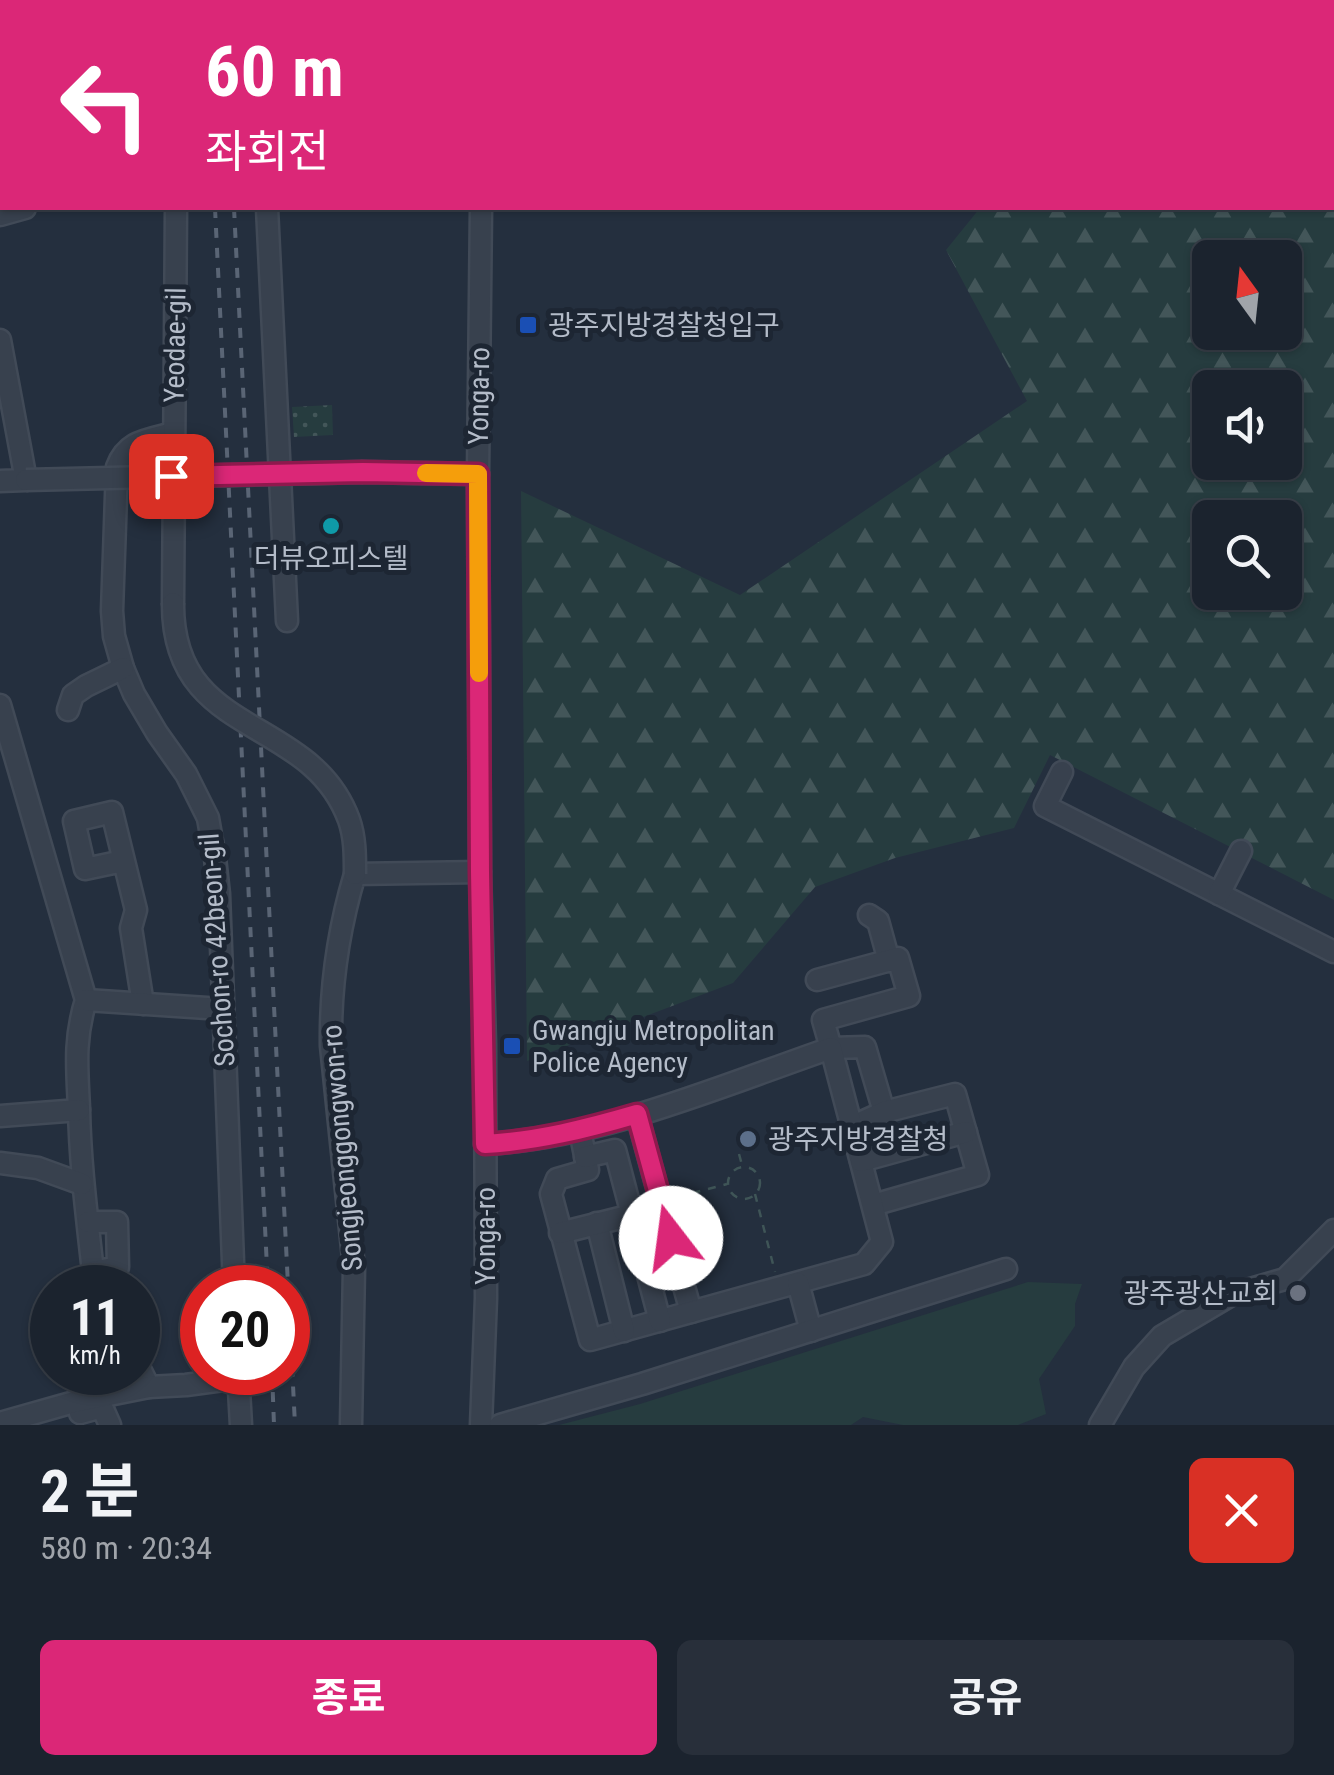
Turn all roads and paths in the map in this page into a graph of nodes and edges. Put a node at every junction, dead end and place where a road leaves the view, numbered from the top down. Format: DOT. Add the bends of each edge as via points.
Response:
graph roads {
  1 [pos="176,210"];
  2 [pos="267,210"];
  3 [pos="481,210"];
  4 [pos="0,340"];
  5 [pos="2,364"];
  6 [pos="173,433"];
  7 [pos="478,474"];
  8 [pos="26,480"];
  9 [pos="0,481"];
  10 [pos="287,621"];
  11 [pos="123,668"];
  12 [pos="0,705"];
  13 [pos="68,710"];
  14 [pos="1062,772"];
  15 [pos="1240,852"];
  16 [pos="123,861"];
  17 [pos="480,872"];
  18 [pos="355,874"];
  19 [pos="1220,894"];
  20 [pos="869,915"];
  21 [pos="1334,952"];
  22 [pos="888,961"];
  23 [pos="817,980"];
  24 [pos="86,1000"];
  25 [pos="143,1004"];
  26 [pos="222,1009"];
  27 [pos="830,1048"];
  28 [pos="79,1110"];
  29 [pos="884,1112"];
  30 [pos="637,1114"];
  31 [pos="0,1116"];
  32 [pos="851,1127"];
  33 [pos="580,1131"];
  34 [pos="966,1132"];
  35 [pos="485,1144"];
  36 [pos="739,1154"];
  37 [pos="585,1157"];
  38 [pos="861,1160"];
  39 [pos="0,1163"];
  40 [pos="742,1167"];
  41 [pos="82,1184"];
  42 [pos="728,1184"];
  43 [pos="755,1194"];
  44 [pos="661,1201"];
  45 [pos="872,1205"];
  46 [pos="632,1215"];
  47 [pos="88,1222"];
  48 [pos="598,1224"];
  49 [pos="1334,1230"];
  50 [pos="560,1233"];
  51 [pos="95,1265"];
  52 [pos="118,1265"];
  53 [pos="233,1265"];
  54 [pos="1006,1269"];
  55 [pos="788,1286"];
  56 [pos="692,1312"];
  57 [pos="660,1321"];
  58 [pos="624,1331"];
  59 [pos="811,1331"];
  60 [pos="109,1395"];
  61 [pos="239,1395"];
  62 [pos="0,1423"];
  63 [pos="32,1425"];
  64 [pos="110,1425"];
  65 [pos="241,1425"];
  66 [pos="351,1425"];
  67 [pos="481,1425"];
  68 [pos="500,1425"];
  69 [pos="1100,1425"];
  1 -- 6 [label="street, Yeodae-gil"];
  2 -- 10 [label="street"];
  3 -- 7 [label="street, Yonga-ro"];
  4 -- 5 [label="street"];
  5 -- 8 [label="street"];
  6 -- 11 [label="street, Sochon-ro 42beon-gil" via="130,446 117,467 112,612"];
  6 -- 18 [label="street, Yeodae-gil, bridge" via="173,629 179,651 202,692 301,755 330,784 349,820"];
  7 -- 8 [label="street, bridge"];
  7 -- 17 [label="street, Yonga-ro"];
  8 -- 9 [label="street"];
  11 -- 13 [label="street" via="73,695"];
  11 -- 26 [label="street, Sochon-ro 42beon-gil" via="208,818"];
  12 -- 24 [label="street"];
  14 -- 19 [label="street" via="1045,806"];
  15 -- 19 [label="street"];
  16 -- 25 [label="street" via="136,910 131,928"];
  17 -- 18 [label="street"];
  17 -- 35 [label="street, Yonga-ro"];
  18 -- 66 [label="street, Songjeonggongwon-ro" via="340,923 330,1013 354,1268"];
  19 -- 21 [label="street"];
  20 -- 22 [label="street" via="878,921"];
  22 -- 23 [label="street"];
  22 -- 27 [label="street" via="898,958 909,996 823,1020"];
  24 -- 25 [label="street"];
  24 -- 28 [label="street" via="76,1044"];
  25 -- 26 [label="street"];
  26 -- 53 [label="street, Sochon-ro 42beon-gil"];
  27 -- 29 [label="street" via="865,1048"];
  27 -- 30 [label="street"];
  27 -- 32 [label="street"];
  28 -- 31 [label="street"];
  28 -- 41 [label="street"];
  29 -- 32 [label="street"];
  29 -- 34 [label="street" via="955,1094"];
  30 -- 33 [label="street"];
  30 -- 44 [label="street"];
  32 -- 38 [label="street"];
  33 -- 35 [label="street"];
  33 -- 37 [label="street"];
  34 -- 38 [label="street"];
  34 -- 45 [label="street" via="978,1175"];
  35 -- 67 [label="street, Yonga-ro"];
  36 -- 40 [label="path"];
  37 -- 46 [label="street" via="615,1150"];
  37 -- 50 [label="street" via="588,1170 558,1179 552,1194"];
  38 -- 45 [label="street"];
  39 -- 41 [label="street"];
  40 -- 42 [label="path"];
  40 -- 43 [label="path" via="759,1178"];
  41 -- 47 [label="street"];
  42 -- 43 [label="path" via="740,1198"];
  42 -- 44 [label="path"];
  43 -- 55 [label="path"];
  44 -- 56 [label="street"];
  45 -- 55 [label="street" via="882,1242 864,1264"];
  46 -- 48 [label="street"];
  46 -- 57 [label="street"];
  47 -- 51 [label="street"];
  47 -- 52 [label="street" via="118,1222"];
  48 -- 50 [label="street"];
  48 -- 58 [label="street"];
  49 -- 69 [label="street" via="1284,1279 1233,1294 1162,1336 1134,1367"];
  50 -- 58 [label="street" via="590,1340"];
  54 -- 59 [label="street"];
  55 -- 56 [label="street"];
  55 -- 59 [label="street"];
  56 -- 57 [label="street"];
  57 -- 58 [label="street"];
  59 -- 68 [label="street"];
  60 -- 62 [label="street"];
  61 -- 65 [label="street"];
  63 -- 64 [label="street" via="102,1407"];
}
